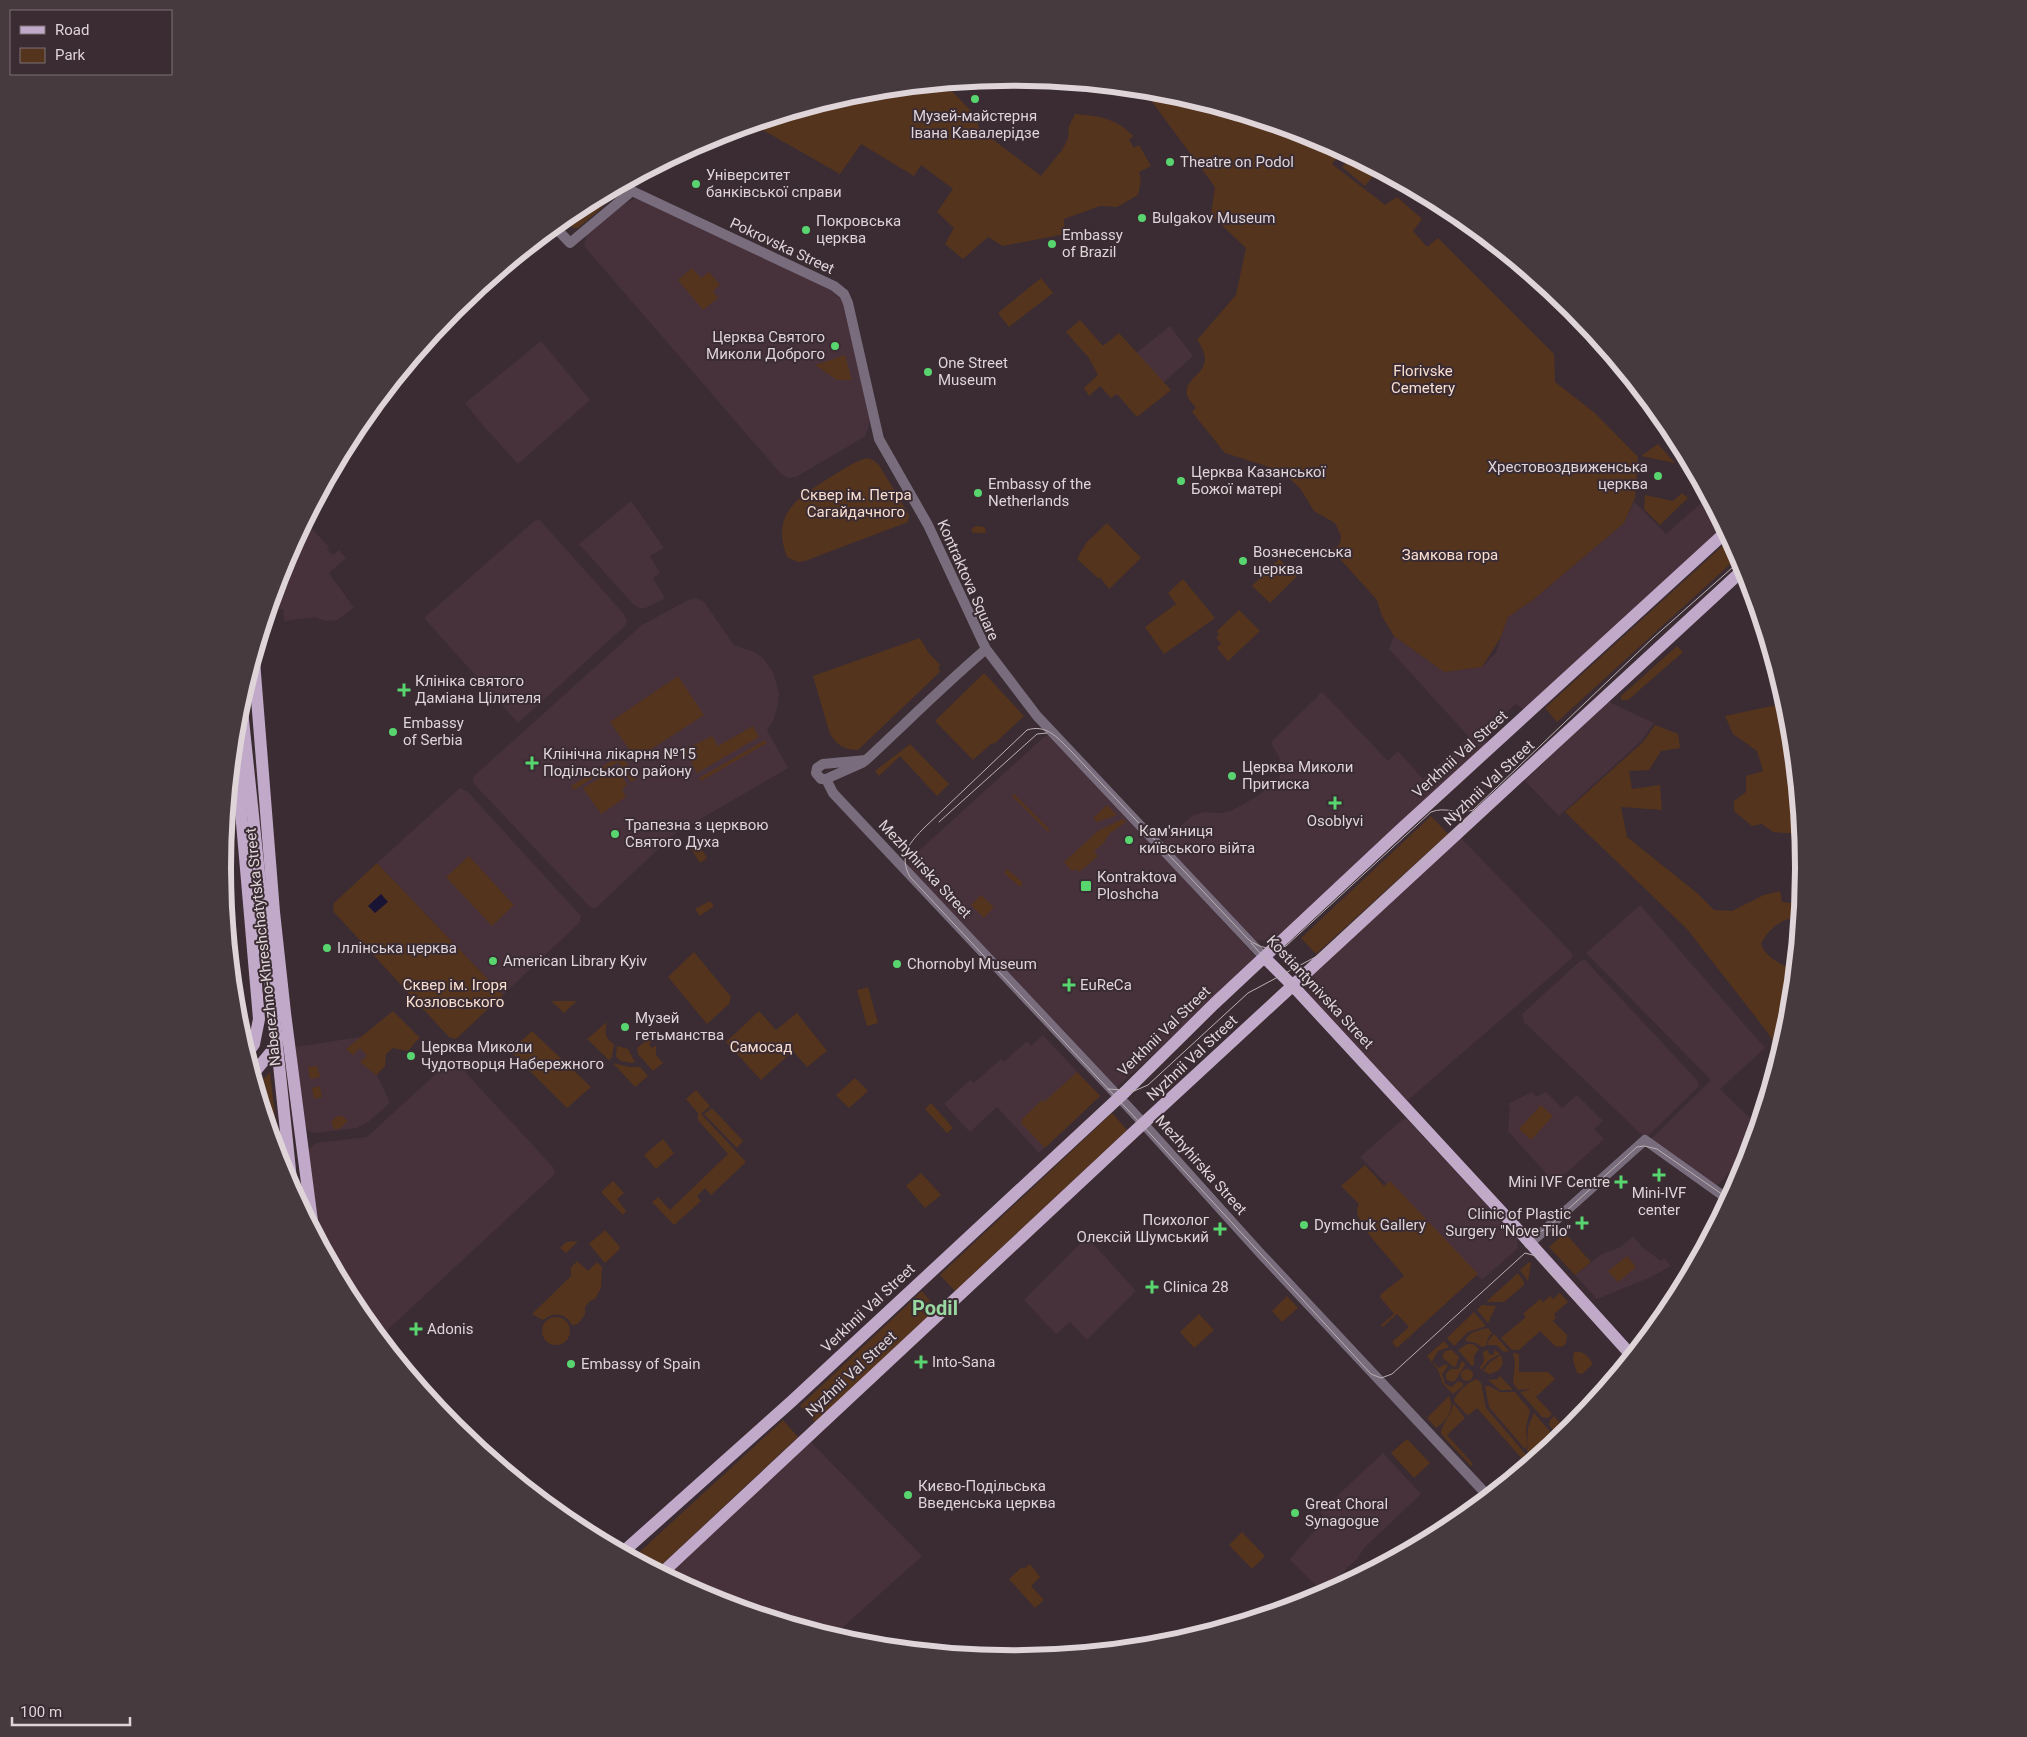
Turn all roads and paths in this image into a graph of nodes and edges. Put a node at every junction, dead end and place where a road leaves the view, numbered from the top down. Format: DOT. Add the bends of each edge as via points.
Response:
graph roads {
  1 [pos="560,232"];
  2 [pos="872,403"];
  3 [pos="1721,536"];
  4 [pos="1738,574"];
  5 [pos="986,649"];
  6 [pos="255,677"];
  7 [pos="244,727"];
  8 [pos="866,760"];
  9 [pos="238,771"];
  10 [pos="829,781"];
  11 [pos="1265,958"];
  12 [pos="1294,986"];
  13 [pos="285,1013"];
  14 [pos="252,1047"];
  15 [pos="257,1069"];
  16 [pos="1119,1098"];
  17 [pos="1144,1124"];
  18 [pos="289,1164"];
  19 [pos="1723,1196"];
  20 [pos="312,1214"];
  21 [pos="1529,1244"];
  22 [pos="1628,1352"];
  23 [pos="1485,1493"];
  24 [pos="627,1549"];
  25 [pos="666,1569"];
  1 -- 2 [label="street, Pokrovska Street" via="570,243 632,191 840,290 848,303"];
  2 -- 5 [label="street, Kontraktova Square" via="880,439 928,525"];
  3 -- 11 [label="main road, Verkhnii Val Street"];
  4 -- 12 [label="main road, Nyzhnii Val Street"];
  5 -- 8 [label="street, Kontraktova Square"];
  5 -- 11 [label="street, Kostiantynivska Street" via="1037,716"];
  6 -- 13 [label="main road, Naberezhno-Khreshchatytska Street"];
  7 -- 18 [label="main road, Naberezhno-Khreshchatytska Street, bridge"];
  8 -- 10 [label="street, Kontraktova Square"];
  8 -- 10 [label="street" via="826,764 832,769"];
  9 -- 14 [label="main road" via="259,1019"];
  10 -- 16 [label="street, Mezhyhirska Street" via="922,888"];
  11 -- 12 [label="main road, Kostiantynivska Street"];
  11 -- 16 [label="main road, Verkhnii Val Street"];
  12 -- 17 [label="main road, Nyzhnii Val Street"];
  12 -- 21 [label="main road, Kostiantynivska Street"];
  13 -- 15 [label="main road" via="272,1052"];
  13 -- 20 [label="main road, Naberezhno-Khreshchatytska Street"];
  16 -- 17 [label="street, Mezhyhirska Street"];
  16 -- 24 [label="main road, Verkhnii Val Street"];
  17 -- 23 [label="street, Mezhyhirska Street"];
  17 -- 25 [label="main road, Nyzhnii Val Street"];
  19 -- 21 [label="street" via="1645,1140"];
  21 -- 22 [label="main road, Kostiantynivska Street"];
}
